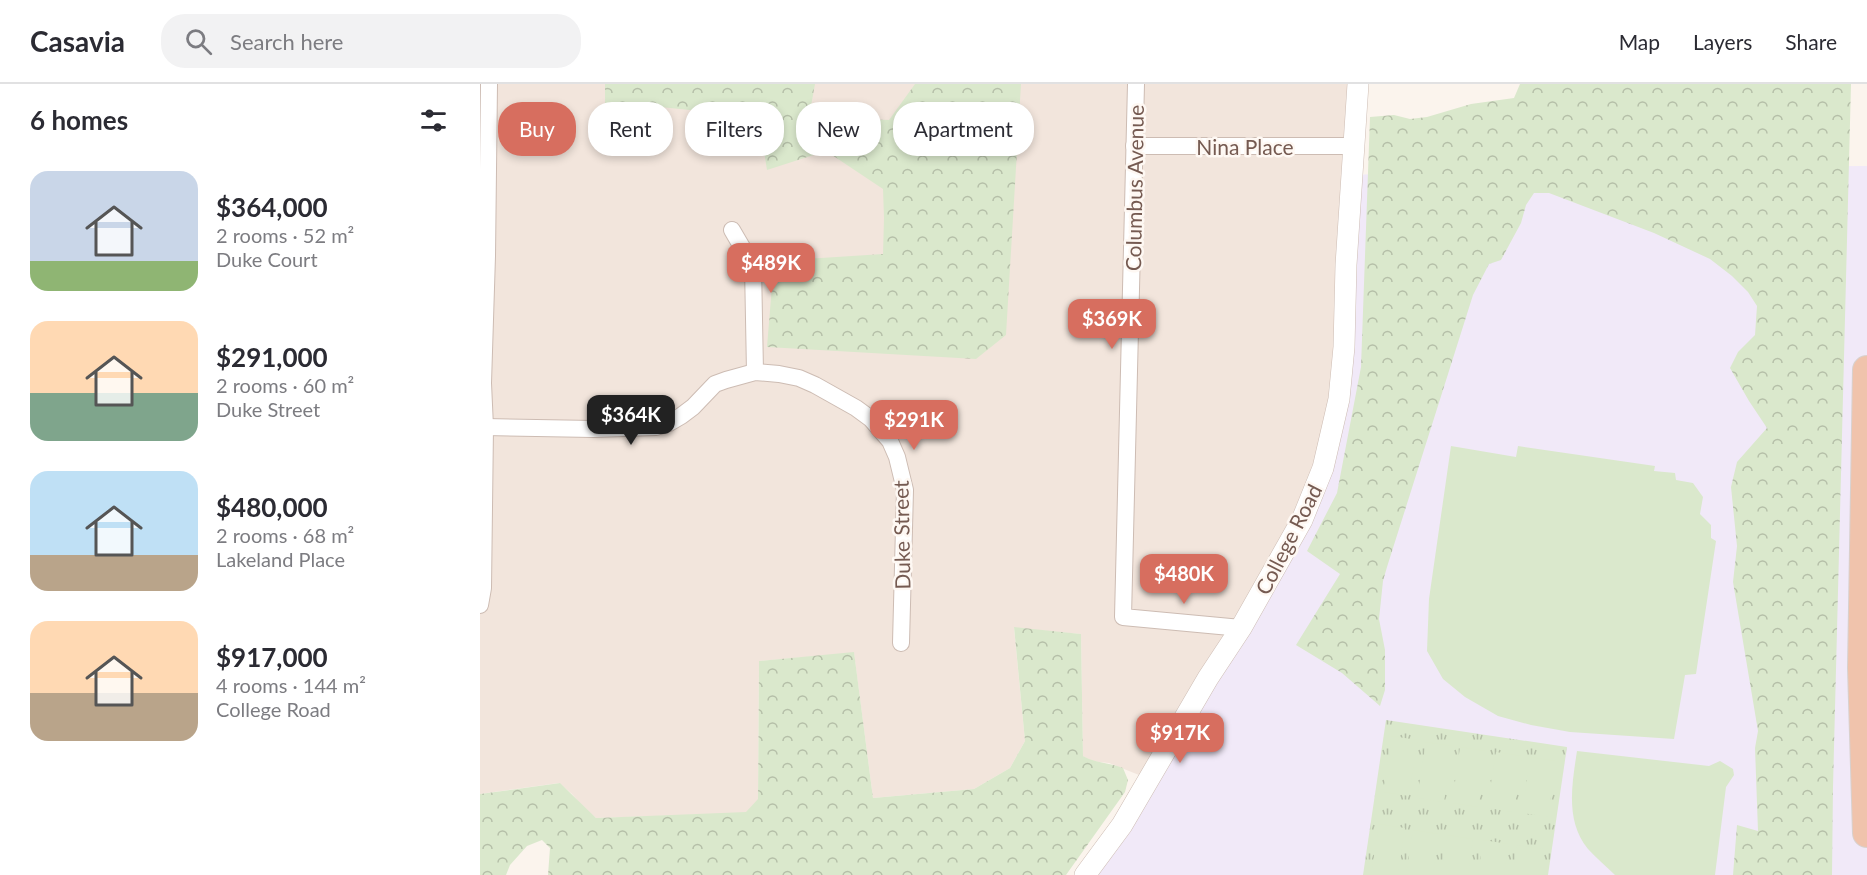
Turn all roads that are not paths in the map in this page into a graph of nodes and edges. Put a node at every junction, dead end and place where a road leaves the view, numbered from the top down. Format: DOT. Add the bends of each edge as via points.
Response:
graph roads {
  1 [pos="489,84"];
  2 [pos="1136,84"];
  3 [pos="1358,84"];
  4 [pos="1134,146"];
  5 [pos="1355,146"];
  6 [pos="732,230"];
  7 [pos="1867,370"];
  8 [pos="755,372"];
  9 [pos="485,427"];
  10 [pos="480,605"];
  11 [pos="1241,628"];
  12 [pos="901,643"];
  13 [pos="1867,833"];
  14 [pos="1085,875"];
  1 -- 9 [label="street"];
  2 -- 4 [label="street, Columbus Avenue"];
  3 -- 5 [label="street, College Road"];
  4 -- 5 [label="street, Nina Place"];
  4 -- 11 [label="street, Columbus Avenue" via="1124,617"];
  5 -- 11 [label="street, College Road" via="1339,399 1323,468 1302,520"];
  6 -- 8 [label="street" via="753,266"];
  7 -- 13 [label="highway" via="1862,668"];
  8 -- 9 [label="street" via="715,384 681,416 656,427"];
  8 -- 12 [label="street, Duke Street" via="799,378 815,385 871,419 890,441 905,490"];
  9 -- 10 [label="street"];
  11 -- 14 [label="street, College Road" via="1122,825"];
}
